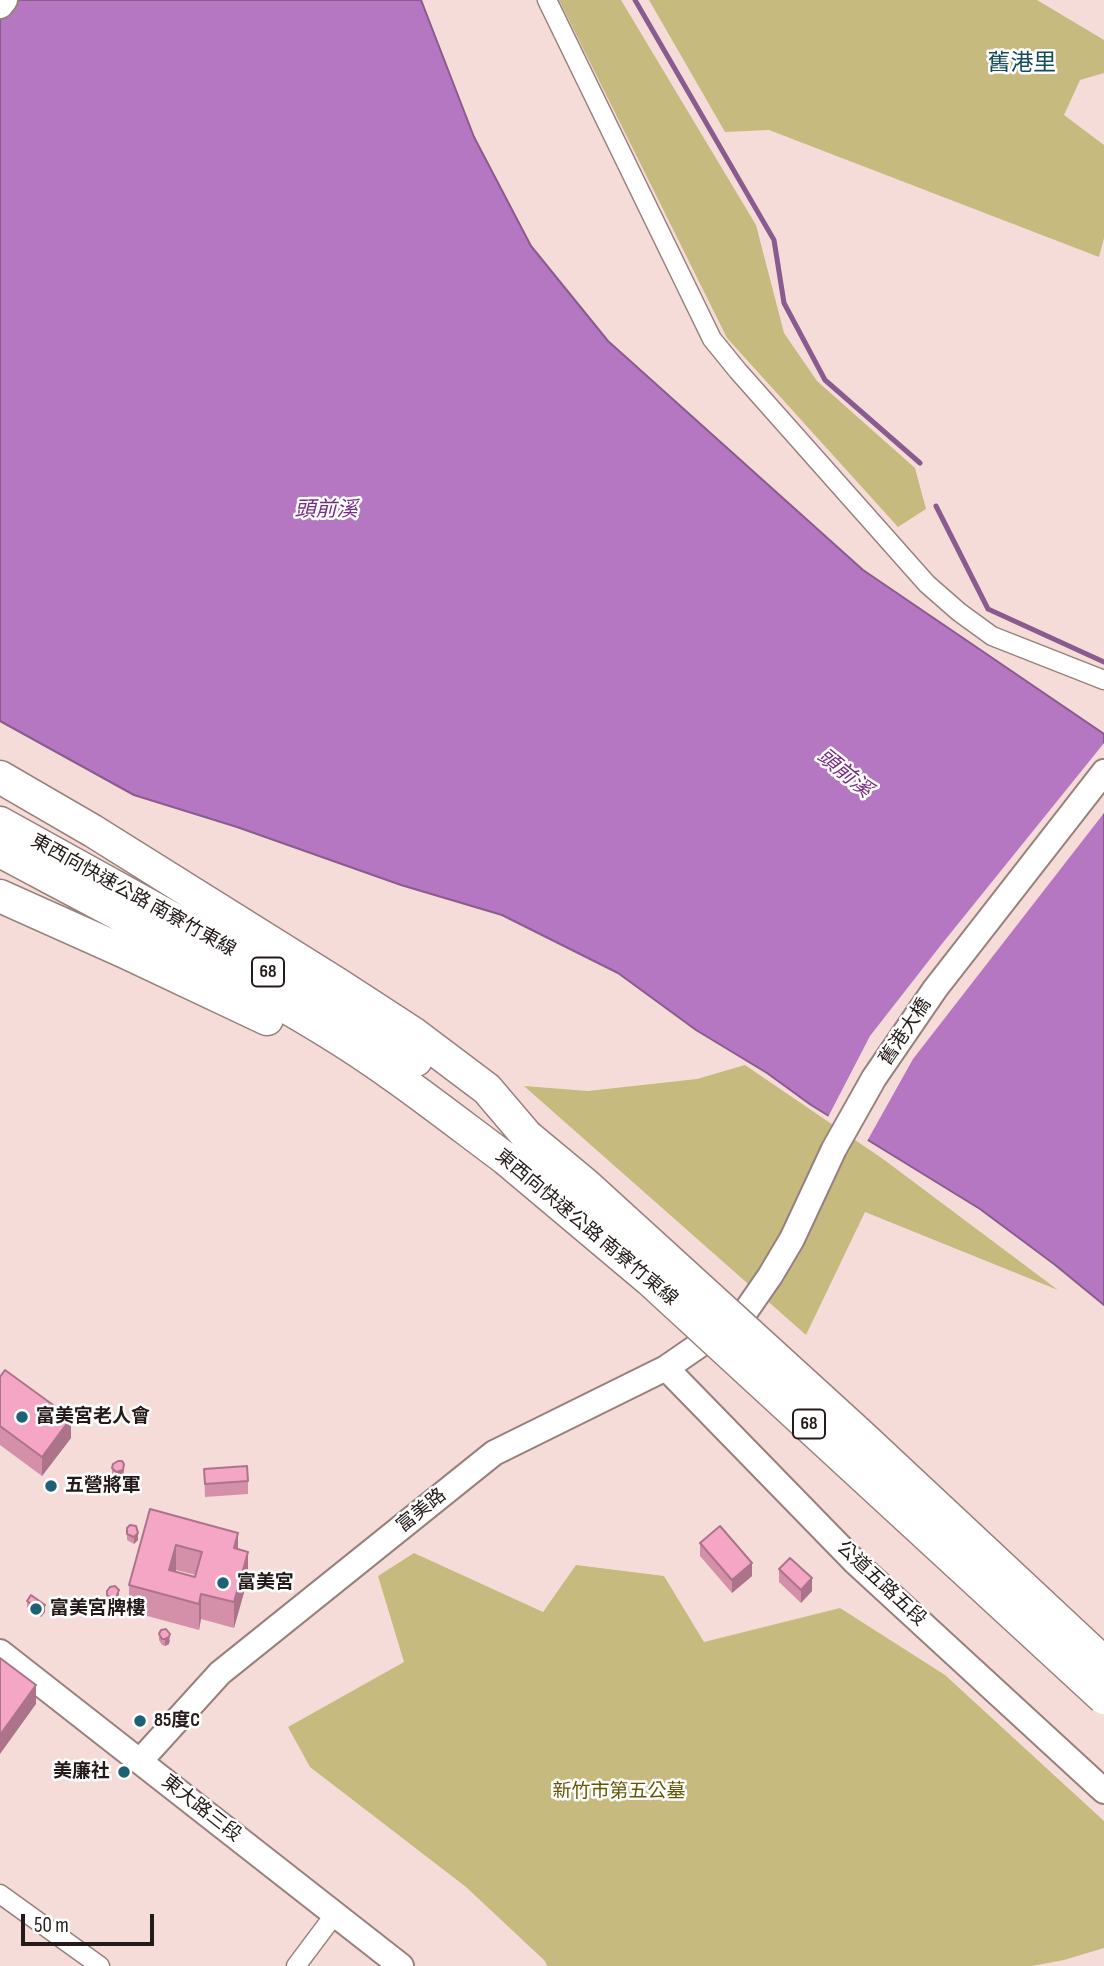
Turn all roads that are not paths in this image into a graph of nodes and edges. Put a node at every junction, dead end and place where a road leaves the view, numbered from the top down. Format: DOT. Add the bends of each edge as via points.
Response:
graph roads {
  1 [pos="5,0"];
  2 [pos="547,0"];
  3 [pos="0,5"];
  4 [pos="1104,680"];
  5 [pos="1104,772"];
  6 [pos="0,777"];
  7 [pos="0,823"];
  8 [pos="0,851"];
  9 [pos="0,896"];
  10 [pos="527,1136"];
  11 [pos="506,1159"];
  12 [pos="743,1315"];
  13 [pos="666,1368"];
  14 [pos="0,1652"];
  15 [pos="1104,1664"];
  16 [pos="1104,1698"];
  17 [pos="140,1761"];
  18 [pos="1104,1791"];
  19 [pos="0,1894"];
  20 [pos="335,1914"];
  21 [pos="100,1966"];
  22 [pos="296,1966"];
  23 [pos="401,1966"];
  1 -- 3 [label="main road"];
  2 -- 4 [label="street" via="712,339 927,584 959,612 992,636"];
  5 -- 12 [label="main road, 舊港大橋" via="935,989 874,1078 792,1238"];
  6 -- 10 [label="highway" via="414,1034 487,1089"];
  7 -- 10 [label="highway, 東西向快速公路 南寮竹東線 / 68" via="296,987 433,1070"];
  8 -- 11 [label="highway, 東西向快速公路 南寮竹東線 / 68" via="326,1031"];
  9 -- 11 [label="highway" via="269,1020 376,1078"];
  10 -- 15 [label="highway, 東西向快速公路 南寮竹東線 / 68, bridge" via="858,1433"];
  11 -- 16 [label="highway, 東西向快速公路 南寮竹東線 / 68, bridge" via="650,1280"];
  12 -- 13 [label="main road, 富美路"];
  13 -- 17 [label="main road, 富美路" via="494,1453 220,1673"];
  13 -- 18 [label="main road, 公道五路五段" via="855,1562"];
  14 -- 17 [label="main road, 東大路三段"];
  17 -- 20 [label="main road, 東大路三段"];
  19 -- 21 [label="street"];
  20 -- 22 [label="street"];
  20 -- 23 [label="main road, 東大路三段"];
}
